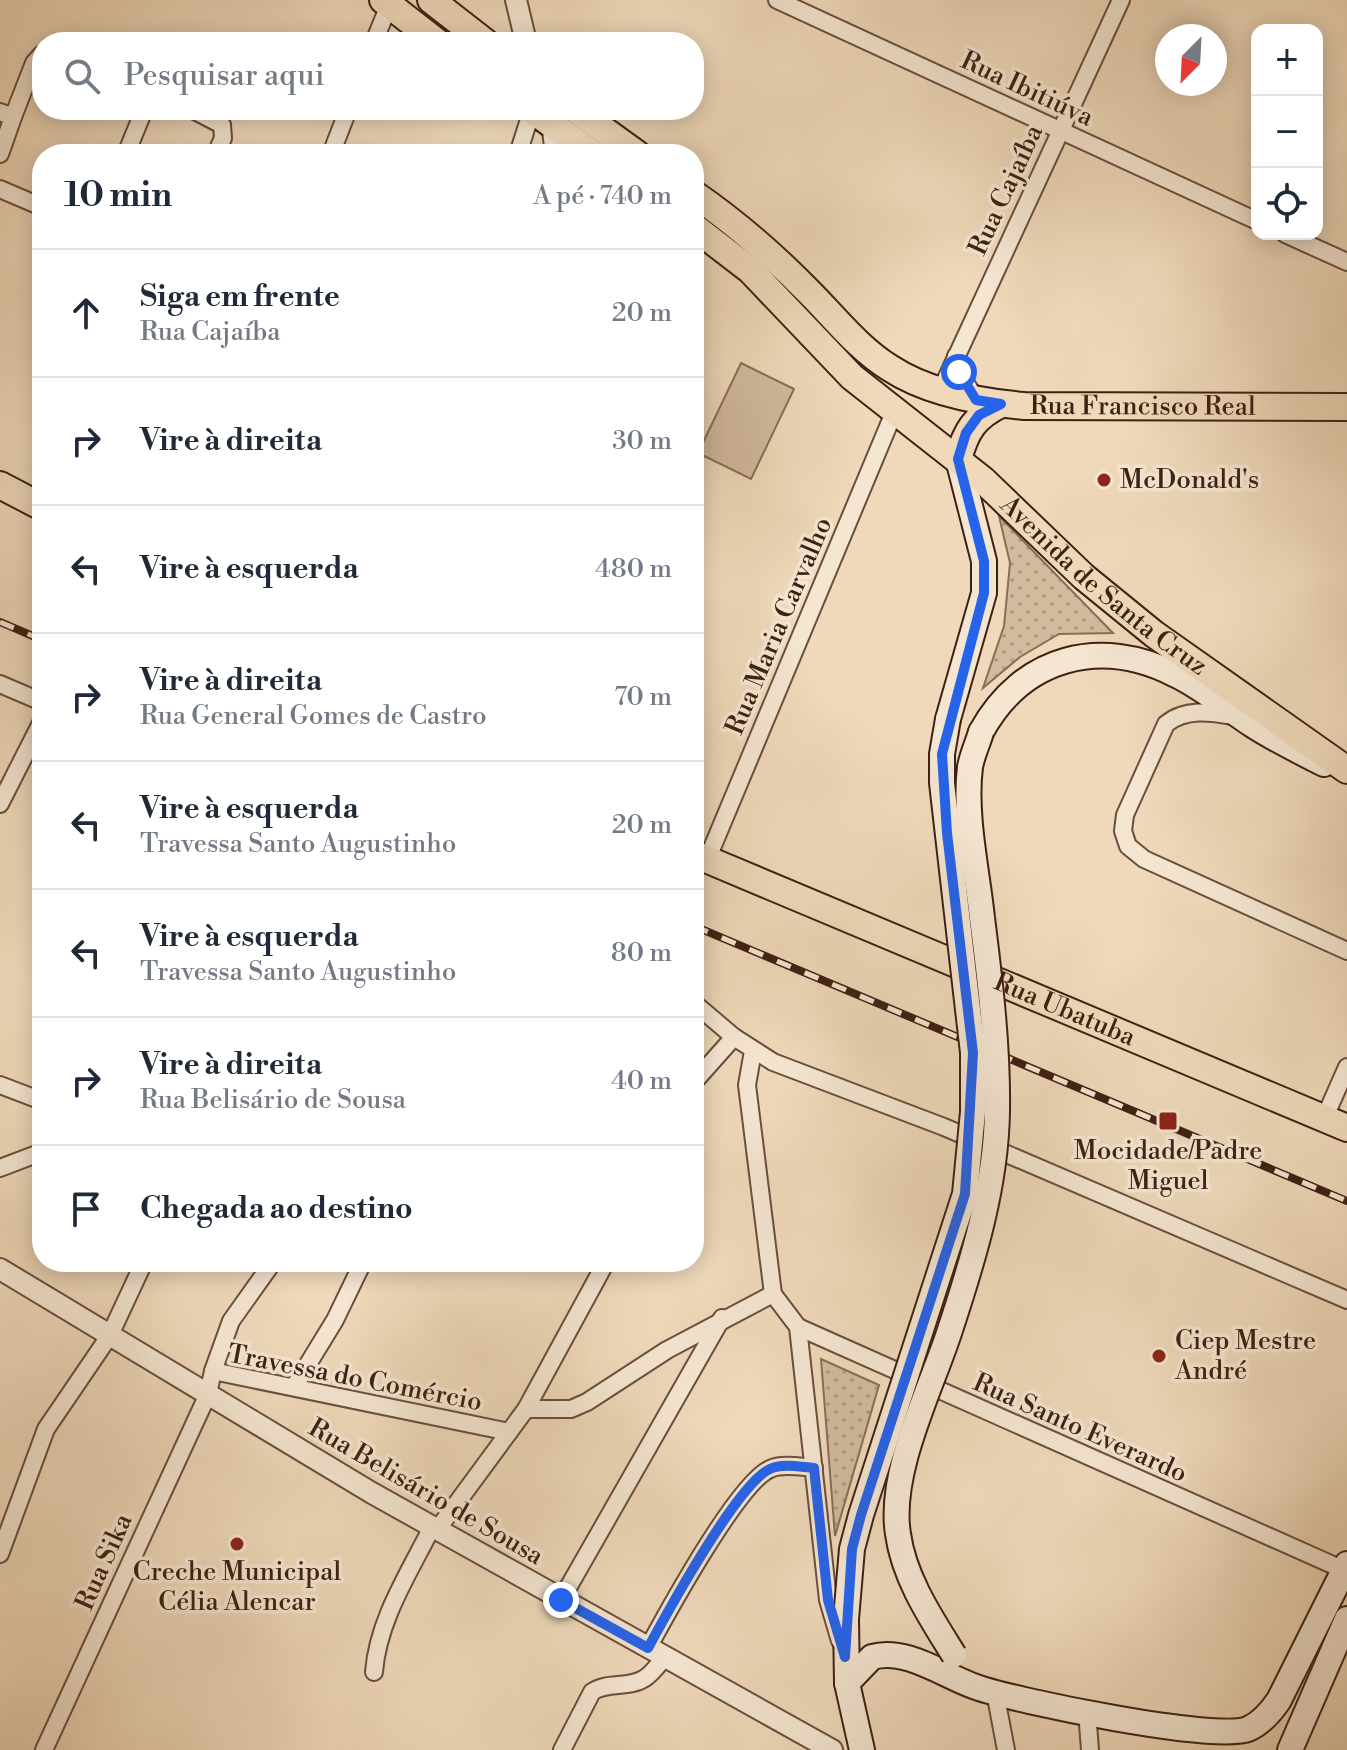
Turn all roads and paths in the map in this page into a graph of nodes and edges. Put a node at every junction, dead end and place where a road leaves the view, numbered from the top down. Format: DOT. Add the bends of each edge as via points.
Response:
graph roads {
  1 [pos="431,0"];
  2 [pos="516,0"];
  3 [pos="777,0"];
  4 [pos="1121,0"];
  5 [pos="386,3"];
  6 [pos="377,32"];
  7 [pos="424,32"];
  8 [pos="472,32"];
  9 [pos="524,32"];
  10 [pos="32,67"];
  11 [pos="6,114"];
  12 [pos="140,120"];
  13 [pos="212,120"];
  14 [pos="344,120"];
  15 [pos="539,120"];
  16 [pos="542,120"];
  17 [pos="546,120"];
  18 [pos="590,120"];
  19 [pos="1060,131"];
  20 [pos="130,144"];
  21 [pos="220,144"];
  22 [pos="335,144"];
  23 [pos="524,144"];
  24 [pos="551,144"];
  25 [pos="579,144"];
  26 [pos="623,144"];
  27 [pos="0,154"];
  28 [pos="0,189"];
  29 [pos="704,202"];
  30 [pos="32,203"];
  31 [pos="1251,218"];
  32 [pos="704,235"];
  33 [pos="1298,240"];
  34 [pos="1347,262"];
  35 [pos="956,356"];
  36 [pos="941,390"];
  37 [pos="988,402"];
  38 [pos="1347,407"];
  39 [pos="895,410"];
  40 [pos="958,459"];
  41 [pos="0,485"];
  42 [pos="32,502"];
  43 [pos="0,684"];
  44 [pos="32,698"];
  45 [pos="1241,717"];
  46 [pos="32,741"];
  47 [pos="1347,771"];
  48 [pos="0,804"];
  49 [pos="704,850"];
  50 [pos="704,858"];
  51 [pos="1347,951"];
  52 [pos="704,1012"];
  53 [pos="734,1037"];
  54 [pos="753,1051"];
  55 [pos="1347,1067"];
  56 [pos="704,1071"];
  57 [pos="0,1085"];
  58 [pos="32,1097"];
  59 [pos="1336,1124"];
  60 [pos="32,1156"];
  61 [pos="0,1168"];
  62 [pos="0,1269"];
  63 [pos="139,1272"];
  64 [pos="266,1272"];
  65 [pos="358,1272"];
  66 [pos="601,1272"];
  67 [pos="773,1294"];
  68 [pos="1347,1300"];
  69 [pos="722,1318"];
  70 [pos="798,1327"];
  71 [pos="110,1335"];
  72 [pos="213,1371"];
  73 [pos="294,1387"];
  74 [pos="208,1394"];
  75 [pos="526,1409"];
  76 [pos="509,1432"];
  77 [pos="814,1468"];
  78 [pos="435,1529"];
  79 [pos="0,1554"];
  80 [pos="1346,1567"];
  81 [pos="561,1600"];
  82 [pos="1347,1619"];
  83 [pos="656,1653"];
  84 [pos="845,1657"];
  85 [pos="374,1672"];
  86 [pos="847,1683"];
  87 [pos="986,1690"];
  88 [pos="1087,1711"];
  89 [pos="1156,1724"];
  90 [pos="44,1750"];
  91 [pos="562,1750"];
  92 [pos="832,1750"];
  93 [pos="862,1750"];
  94 [pos="1006,1750"];
  95 [pos="1090,1750"];
  96 [pos="1198,1750"];
  97 [pos="1290,1750"];
  1 -- 8 [label="main road"];
  2 -- 9 [label="street"];
  3 -- 19 [label="street, Rua Ibitiúva"];
  4 -- 19 [label="street, Rua Cajaíba"];
  5 -- 6 [label="street"];
  5 -- 7 [label="main road"];
  10 -- 11 [label="street"];
  11 -- 27 [label="street"];
  12 -- 20 [label="street"];
  13 -- 21 [label="street" via="222,125"];
  14 -- 22 [label="street"];
  15 -- 23 [label="street"];
  16 -- 24 [label="street"];
  17 -- 25 [label="main road"];
  18 -- 26 [label="main road"];
  19 -- 31 [label="street, Rua Ibitiúva"];
  19 -- 35 [label="street, Rua Cajaíba"];
  28 -- 30 [label="street"];
  29 -- 36 [label="main road" via="775,257 878,359"];
  32 -- 39 [label="main road, Avenida de Santa Cruz" via="750,270 852,377"];
  33 -- 34 [label="street"];
  35 -- 36 [label="street, Rua Cajaíba"];
  35 -- 37 [label="street" via="959,372"];
  36 -- 37 [label="main road, Rua Francisco Real"];
  37 -- 38 [label="main road, Rua Francisco Real"];
  37 -- 40 [label="main road" via="966,433"];
  39 -- 40 [label="main road, Avenida de Santa Cruz"];
  39 -- 49 [label="street, Rua Maria Carvalho"];
  40 -- 47 [label="main road, Avenida de Santa Cruz" via="1125,611"];
  40 -- 84 [label="main road, bridge" via="984,561 984,593 942,754 973,1053 965,1194 852,1549"];
  41 -- 42 [label="main road"];
  43 -- 44 [label="street"];
  45 -- 47 [label="main road" via="1297,751"];
  45 -- 51 [label="street" via="1195,713 1166,724 1125,815 1124,838 1133,852 1167,872"];
  45 -- 87 [label="main road, bridge" via="1163,669 1120,657 1058,662 1031,673 996,705 970,765 969,800 990,983 995,1143 982,1223 912,1439 897,1502 898,1534 909,1574 954,1655"];
  46 -- 48 [label="street"];
  50 -- 59 [label="main road, Rua Ubatuba"];
  52 -- 53 [label="street"];
  53 -- 54 [label="street"];
  53 -- 56 [label="street"];
  54 -- 67 [label="street" via="747,1085"];
  54 -- 68 [label="street"];
  55 -- 59 [label="street"];
  57 -- 58 [label="street"];
  60 -- 61 [label="street"];
  62 -- 71 [label="street, Rua Belisário de Sousa"];
  63 -- 71 [label="street"];
  64 -- 72 [label="street" via="231,1321"];
  65 -- 73 [label="street"];
  66 -- 75 [label="street"];
  67 -- 69 [label="street"];
  67 -- 70 [label="street"];
  69 -- 75 [label="street" via="587,1402 571,1409"];
  69 -- 81 [label="street"];
  70 -- 77 [label="street"];
  70 -- 80 [label="street, Rua Santo Everardo"];
  71 -- 74 [label="street, Rua Belisário de Sousa"];
  71 -- 79 [label="street" via="46,1429"];
  72 -- 73 [label="street, Travessa do Comércio"];
  72 -- 74 [label="street, Travessa do Comércio"];
  73 -- 76 [label="street, Travessa do Comércio"];
  74 -- 78 [label="street, Rua Belisário de Sousa"];
  74 -- 90 [label="street, Rua Sika"];
  75 -- 76 [label="street"];
  76 -- 78 [label="street"];
  77 -- 83 [label="street" via="773,1467 755,1481 693,1568"];
  77 -- 84 [label="street" via="828,1600"];
  78 -- 81 [label="street, Rua Belisário de Sousa"];
  78 -- 85 [label="street" via="389,1612"];
  80 -- 89 [label="main road" via="1268,1716 1247,1729 1225,1732"];
  81 -- 83 [label="street, Rua Belisário de Sousa"];
  82 -- 97 [label="main road"];
  83 -- 91 [label="street" via="645,1678 599,1686 592,1692"];
  83 -- 92 [label="street, Rua Belisário de Sousa"];
  84 -- 86 [label="main road"];
  86 -- 87 [label="main road" via="864,1663 883,1654 898,1655"];
  86 -- 93 [label="main road"];
  87 -- 88 [label="main road"];
  87 -- 94 [label="street"];
  88 -- 89 [label="main road"];
  88 -- 95 [label="street"];
  89 -- 96 [label="main road"];
}
